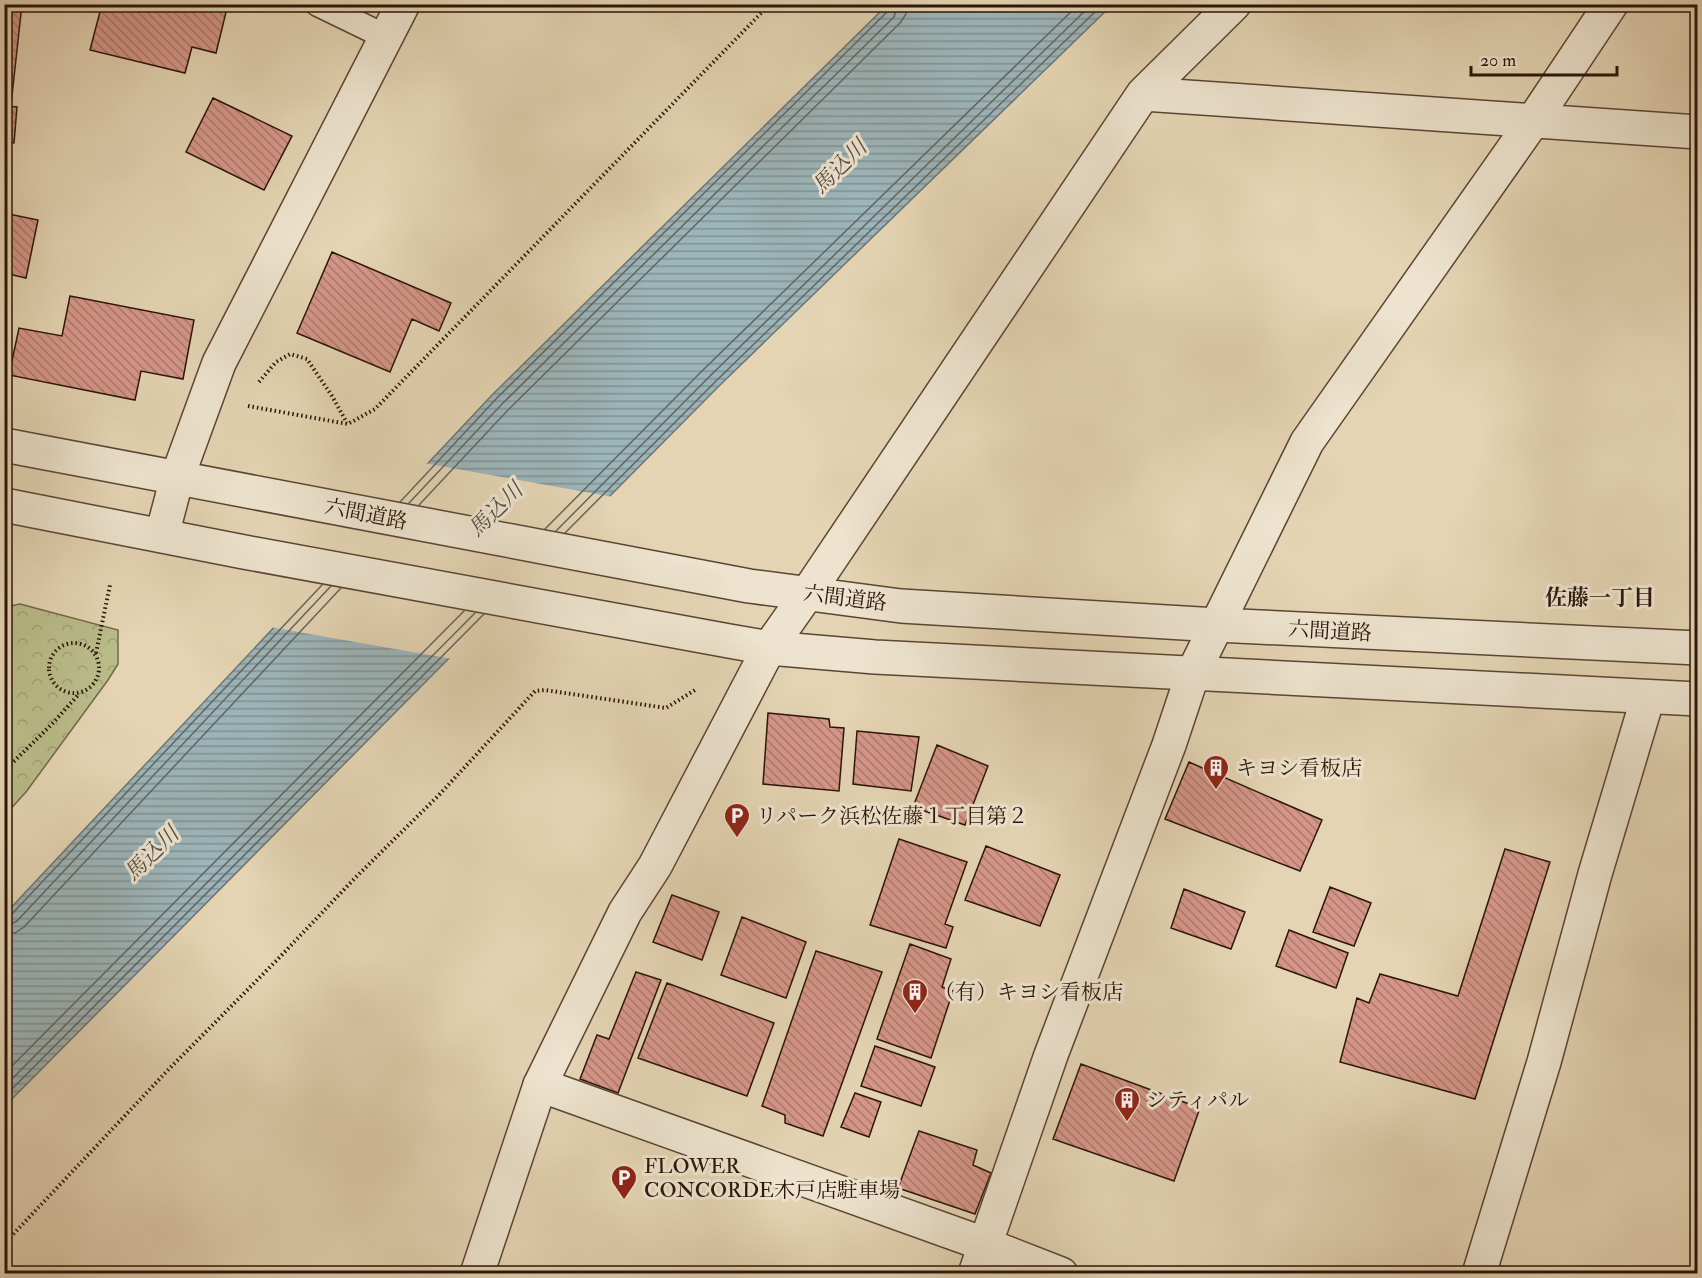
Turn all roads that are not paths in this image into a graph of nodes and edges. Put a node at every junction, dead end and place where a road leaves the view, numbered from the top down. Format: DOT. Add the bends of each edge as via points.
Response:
graph roads {
  1 [pos="318,4"];
  2 [pos="403,4"];
  3 [pos="1234,4"];
  4 [pos="1611,4"];
  5 [pos="386,37"];
  6 [pos="1143,94"];
  7 [pos="1533,121"];
  8 [pos="1698,132"];
  9 [pos="4,445"];
  10 [pos="177,478"];
  11 [pos="4,505"];
  12 [pos="162,535"];
  13 [pos="807,594"];
  14 [pos="1217,625"];
  15 [pos="769,648"];
  16 [pos="1698,648"];
  17 [pos="1193,674"];
  18 [pos="1648,697"];
  19 [pos="1698,699"];
  20 [pos="540,1085"];
  21 [pos="979,1259"];
  22 [pos="477,1274"];
  23 [pos="1060,1274"];
  24 [pos="1479,1274"];
  1 -- 5 [label="lane"];
  2 -- 5 [label="street"];
  3 -- 6 [label="street"];
  4 -- 7 [label="street"];
  5 -- 10 [label="street" via="219,363"];
  6 -- 7 [label="street"];
  6 -- 13 [label="street"];
  7 -- 8 [label="street"];
  7 -- 14 [label="street" via="1307,442"];
  9 -- 10 [label="street, 六間道路"];
  10 -- 12 [label="street"];
  10 -- 13 [label="street, 六間道路"];
  11 -- 12 [label="street"];
  12 -- 15 [label="street"];
  13 -- 14 [label="street, 六間道路" via="901,606"];
  13 -- 15 [label="street"];
  14 -- 16 [label="street, 六間道路"];
  14 -- 17 [label="street"];
  15 -- 17 [label="street"];
  15 -- 20 [label="street" via="655,866 625,912"];
  17 -- 18 [label="street"];
  17 -- 21 [label="street"];
  18 -- 19 [label="street"];
  18 -- 24 [label="street"];
  20 -- 21 [label="street"];
  20 -- 22 [label="street"];
  21 -- 23 [label="street"];
}
